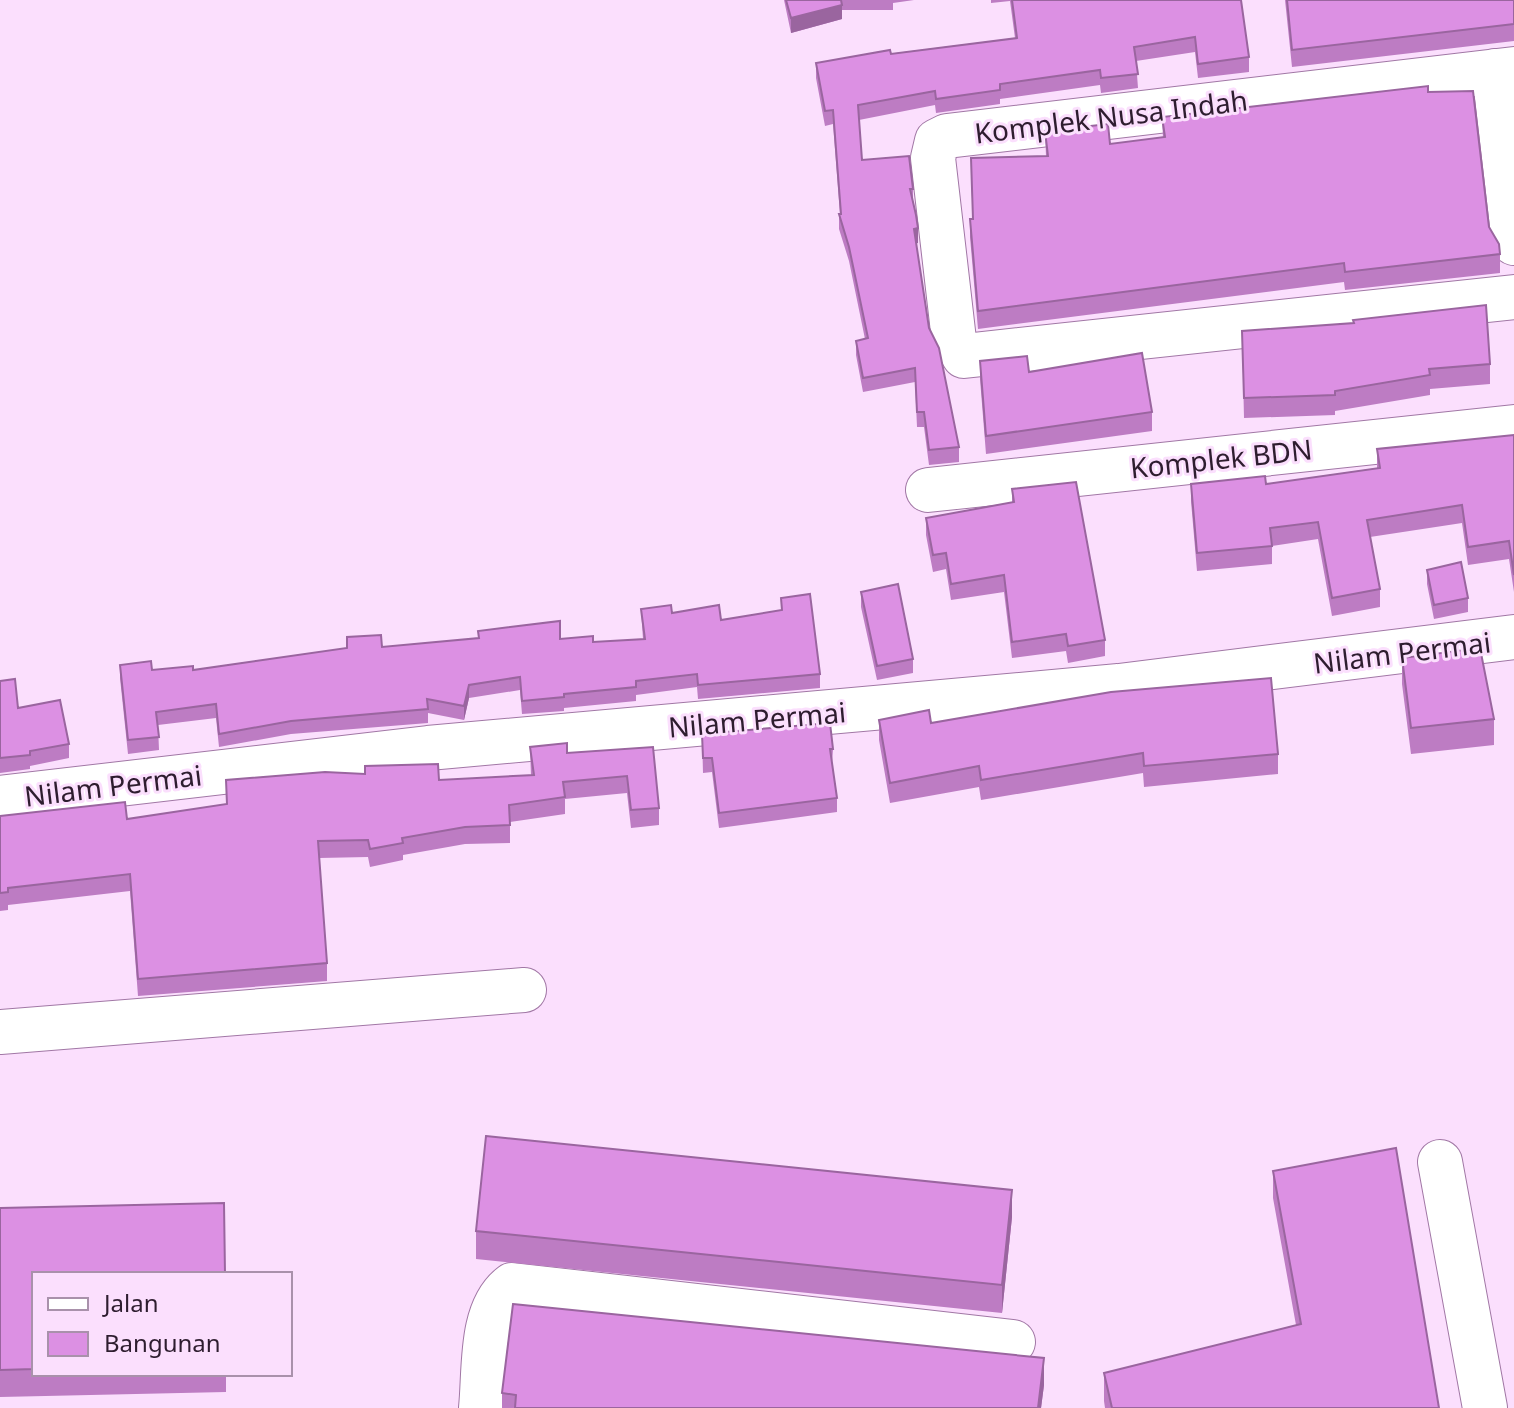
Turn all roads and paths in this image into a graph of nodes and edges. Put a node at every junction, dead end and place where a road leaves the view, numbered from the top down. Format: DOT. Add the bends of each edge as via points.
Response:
graph roads {
  1 [pos="1504,70"];
  2 [pos="1514,243"];
  3 [pos="1514,297"];
  4 [pos="1514,427"];
  5 [pos="928,490"];
  6 [pos="1514,637"];
  7 [pos="0,798"];
  8 [pos="524,990"];
  9 [pos="0,1032"];
  10 [pos="1440,1162"];
  11 [pos="1013,1342"];
  12 [pos="481,1408"];
  13 [pos="1485,1408"];
  1 -- 2 [label="street"];
  1 -- 3 [label="street, Komplek Nusa Indah" via="947,136 937,141 933,158 954,340 964,356"];
  4 -- 5 [label="street, Komplek BDN"];
  6 -- 7 [label="street, Nilam Permai" via="1119,686 428,748"];
  8 -- 9 [label="street"];
  10 -- 13 [label="street"];
  11 -- 12 [label="street" via="512,1285 491,1312"];
}
